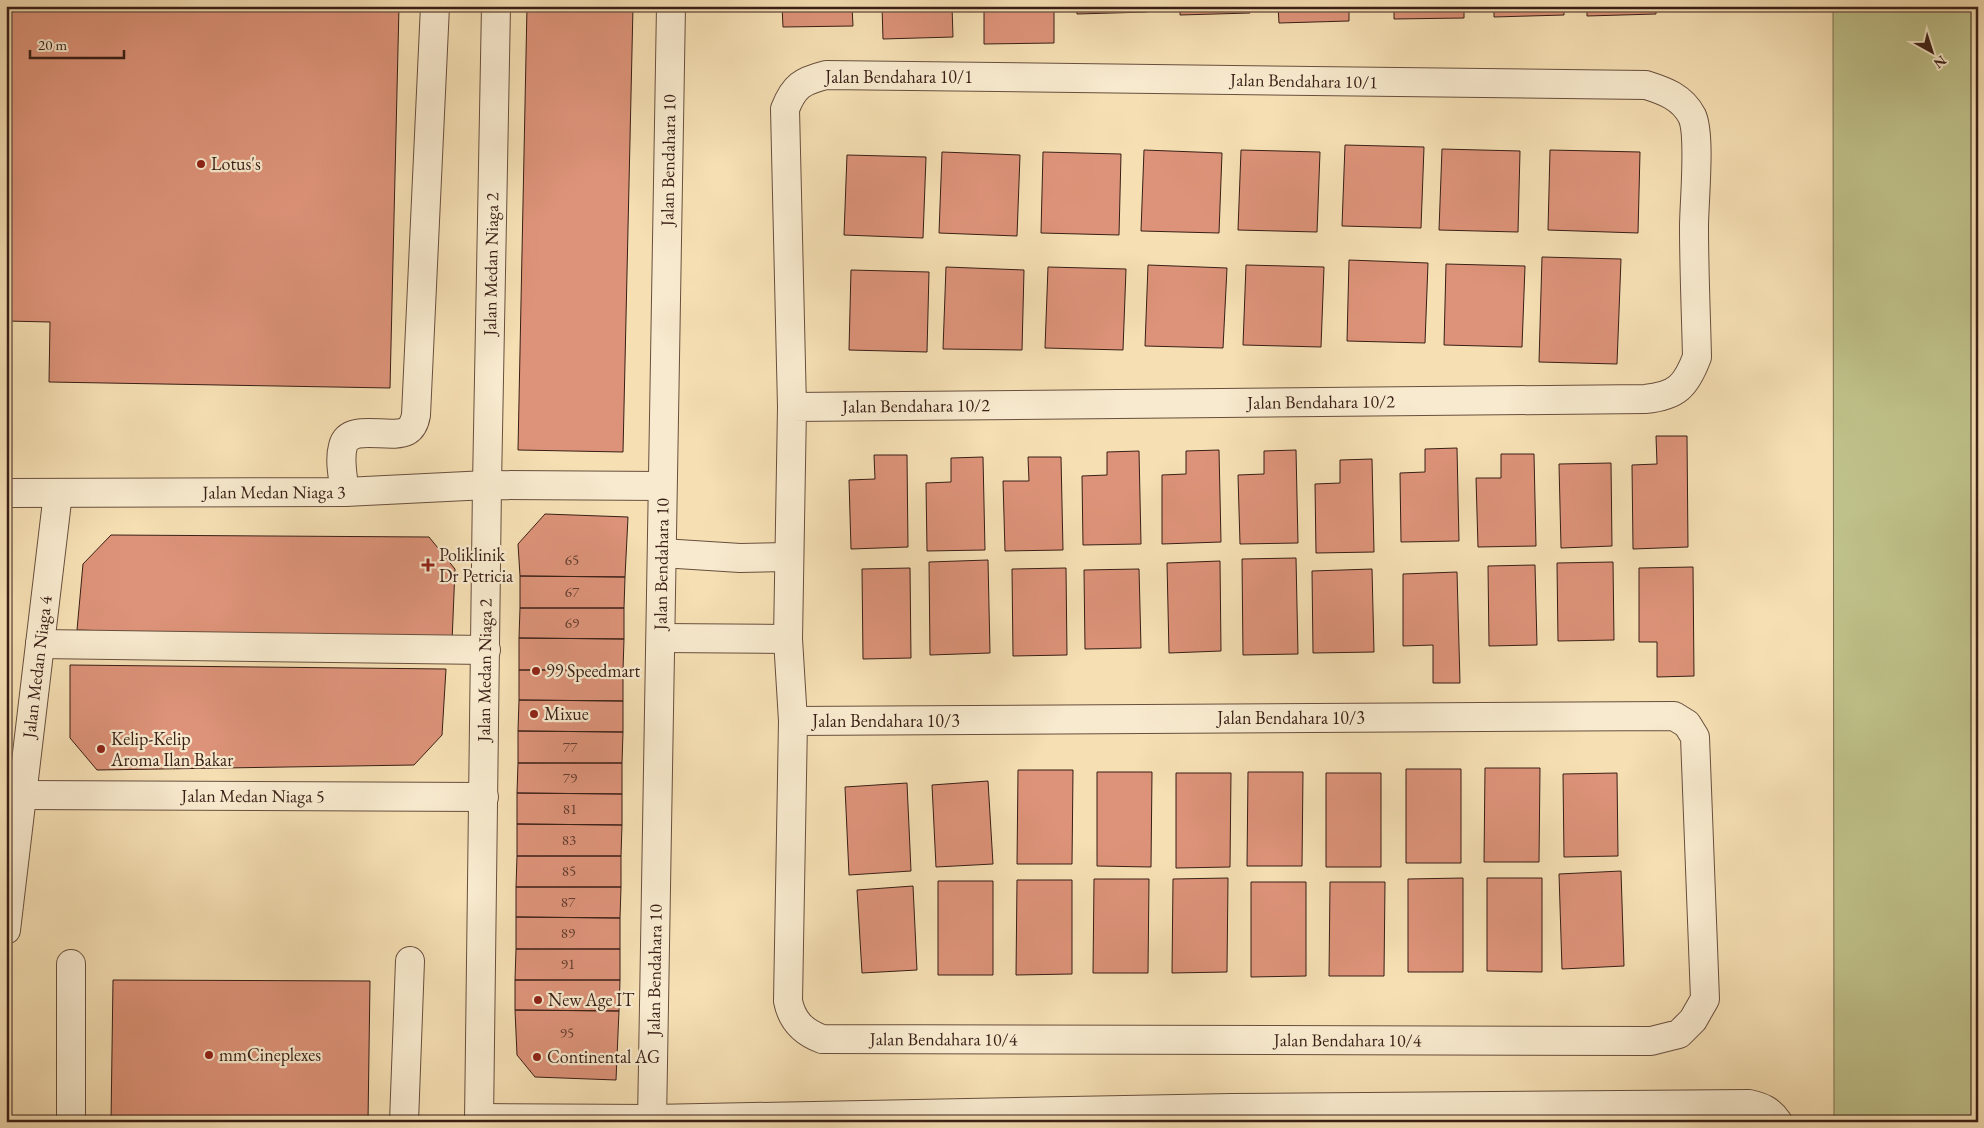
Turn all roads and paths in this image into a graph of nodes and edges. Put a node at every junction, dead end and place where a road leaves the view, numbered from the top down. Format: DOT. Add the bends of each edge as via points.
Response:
graph roads {
  1 [pos="435,6"];
  2 [pos="496,6"];
  3 [pos="671,6"];
  4 [pos="1694,225"];
  5 [pos="792,407"];
  6 [pos="487,485"];
  7 [pos="662,486"];
  8 [pos="345,492"];
  9 [pos="6,493"];
  10 [pos="58,493"];
  11 [pos="662,553"];
  12 [pos="788,557"];
  13 [pos="661,638"];
  14 [pos="788,639"];
  15 [pos="40,644"];
  16 [pos="486,650"];
  17 [pos="793,721"];
  18 [pos="22,796"];
  19 [pos="484,797"];
  20 [pos="1697,822"];
  21 [pos="8,903"];
  22 [pos="6,930"];
  23 [pos="410,961"];
  24 [pos="71,964"];
  25 [pos="1232,1115"];
  26 [pos="479,1120"];
  27 [pos="652,1120"];
  28 [pos="72,1122"];
  29 [pos="404,1122"];
  30 [pos="1778,1122"];
  1 -- 8 [label="street" via="416,415 414,424 407,431 350,436 343,444 341,454"];
  2 -- 6 [label="street, Jalan Medan Niaga 2"];
  3 -- 7 [label="street, Jalan Bendahara 10"];
  4 -- 5 [label="street, Jalan Bendahara 10/2" via="1697,357 1691,375 1680,389 1664,397"];
  4 -- 5 [label="street, Jalan Bendahara 10/1" via="1696,137 1693,118 1682,102 1665,91 1646,85 826,74 810,78 798,86 785,109"];
  5 -- 12 [label="street"];
  6 -- 7 [label="street, Jalan Medan Niaga 3"];
  6 -- 8 [label="street, Jalan Medan Niaga 3"];
  6 -- 16 [label="street, Jalan Medan Niaga 2"];
  7 -- 11 [label="street, Jalan Bendahara 10"];
  8 -- 10 [label="street, Jalan Medan Niaga 3"];
  9 -- 10 [label="street, Jalan Medan Niaga 3"];
  10 -- 15 [label="street, Jalan Medan Niaga 4"];
  11 -- 12 [label="street" via="740,558"];
  11 -- 13 [label="street, Jalan Bendahara 10"];
  12 -- 14 [label="street"];
  13 -- 14 [label="street"];
  13 -- 27 [label="street, Jalan Bendahara 10"];
  14 -- 17 [label="street"];
  15 -- 16 [label="street"];
  15 -- 18 [label="street, Jalan Medan Niaga 4"];
  16 -- 19 [label="street, Jalan Medan Niaga 2"];
  17 -- 20 [label="street, Jalan Bendahara 10/3" via="1674,716 1687,724 1695,737"];
  17 -- 20 [label="street, Jalan Bendahara 10/4" via="788,1001 791,1014 799,1025 810,1035 822,1039 1651,1041 1679,1034 1694,1020 1705,998"];
  18 -- 19 [label="street, Jalan Medan Niaga 5"];
  18 -- 21 [label="street, Jalan Medan Niaga 4"];
  19 -- 26 [label="street, Jalan Medan Niaga 2"];
  21 -- 22 [label="street, Jalan Medan Niaga 4"];
  23 -- 29 [label="street"];
  24 -- 28 [label="street"];
  25 -- 27 [label="street"];
  25 -- 30 [label="street" via="1749,1104 1761,1106"];
  26 -- 27 [label="street"];
}
